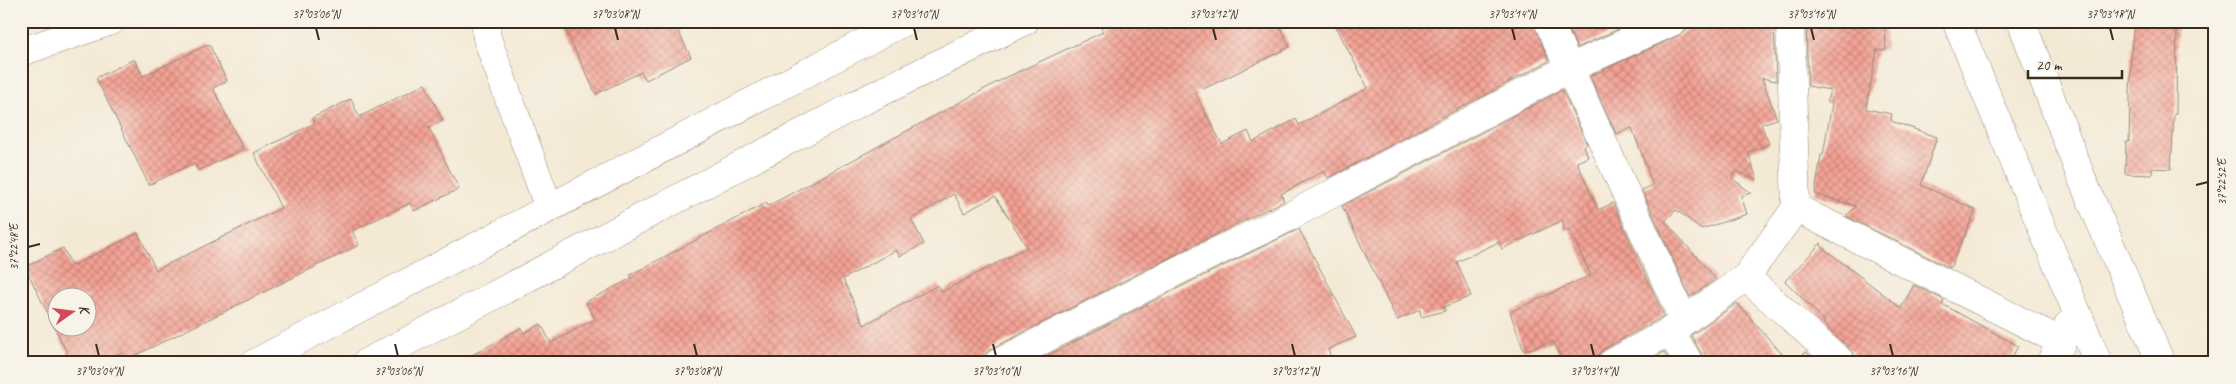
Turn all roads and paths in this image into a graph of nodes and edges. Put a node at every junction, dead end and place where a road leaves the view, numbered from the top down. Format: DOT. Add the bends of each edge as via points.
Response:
graph roads {
  1 [pos="111,21"];
  2 [pos="485,21"];
  3 [pos="906,21"];
  4 [pos="1025,21"];
  5 [pos="1548,21"];
  6 [pos="1674,21"];
  7 [pos="1790,21"];
  8 [pos="1956,21"];
  9 [pos="2021,21"];
  10 [pos="21,52"];
  11 [pos="1570,68"];
  12 [pos="549,208"];
  13 [pos="1796,208"];
  14 [pos="1746,278"];
  15 [pos="2075,308"];
  16 [pos="1677,326"];
  17 [pos="2056,353"];
  18 [pos="255,363"];
  19 [pos="366,363"];
  20 [pos="998,363"];
  21 [pos="1612,363"];
  22 [pos="1689,363"];
  23 [pos="1842,363"];
  24 [pos="2098,363"];
  25 [pos="2161,363"];
  1 -- 10 [label="street"];
  2 -- 12 [label="street" via="487,38"];
  3 -- 12 [label="street"];
  4 -- 19 [label="street" via="855,105"];
  5 -- 11 [label="street"];
  6 -- 11 [label="street"];
  7 -- 13 [label="street"];
  8 -- 15 [label="street"];
  9 -- 25 [label="street" via="2082,179"];
  11 -- 16 [label="street"];
  11 -- 20 [label="street" via="1275,224"];
  12 -- 18 [label="street"];
  13 -- 14 [label="street"];
  13 -- 17 [label="street"];
  14 -- 16 [label="street"];
  14 -- 23 [label="street"];
  15 -- 17 [label="street"];
  15 -- 24 [label="street"];
  16 -- 21 [label="street"];
  16 -- 22 [label="street"];
}
